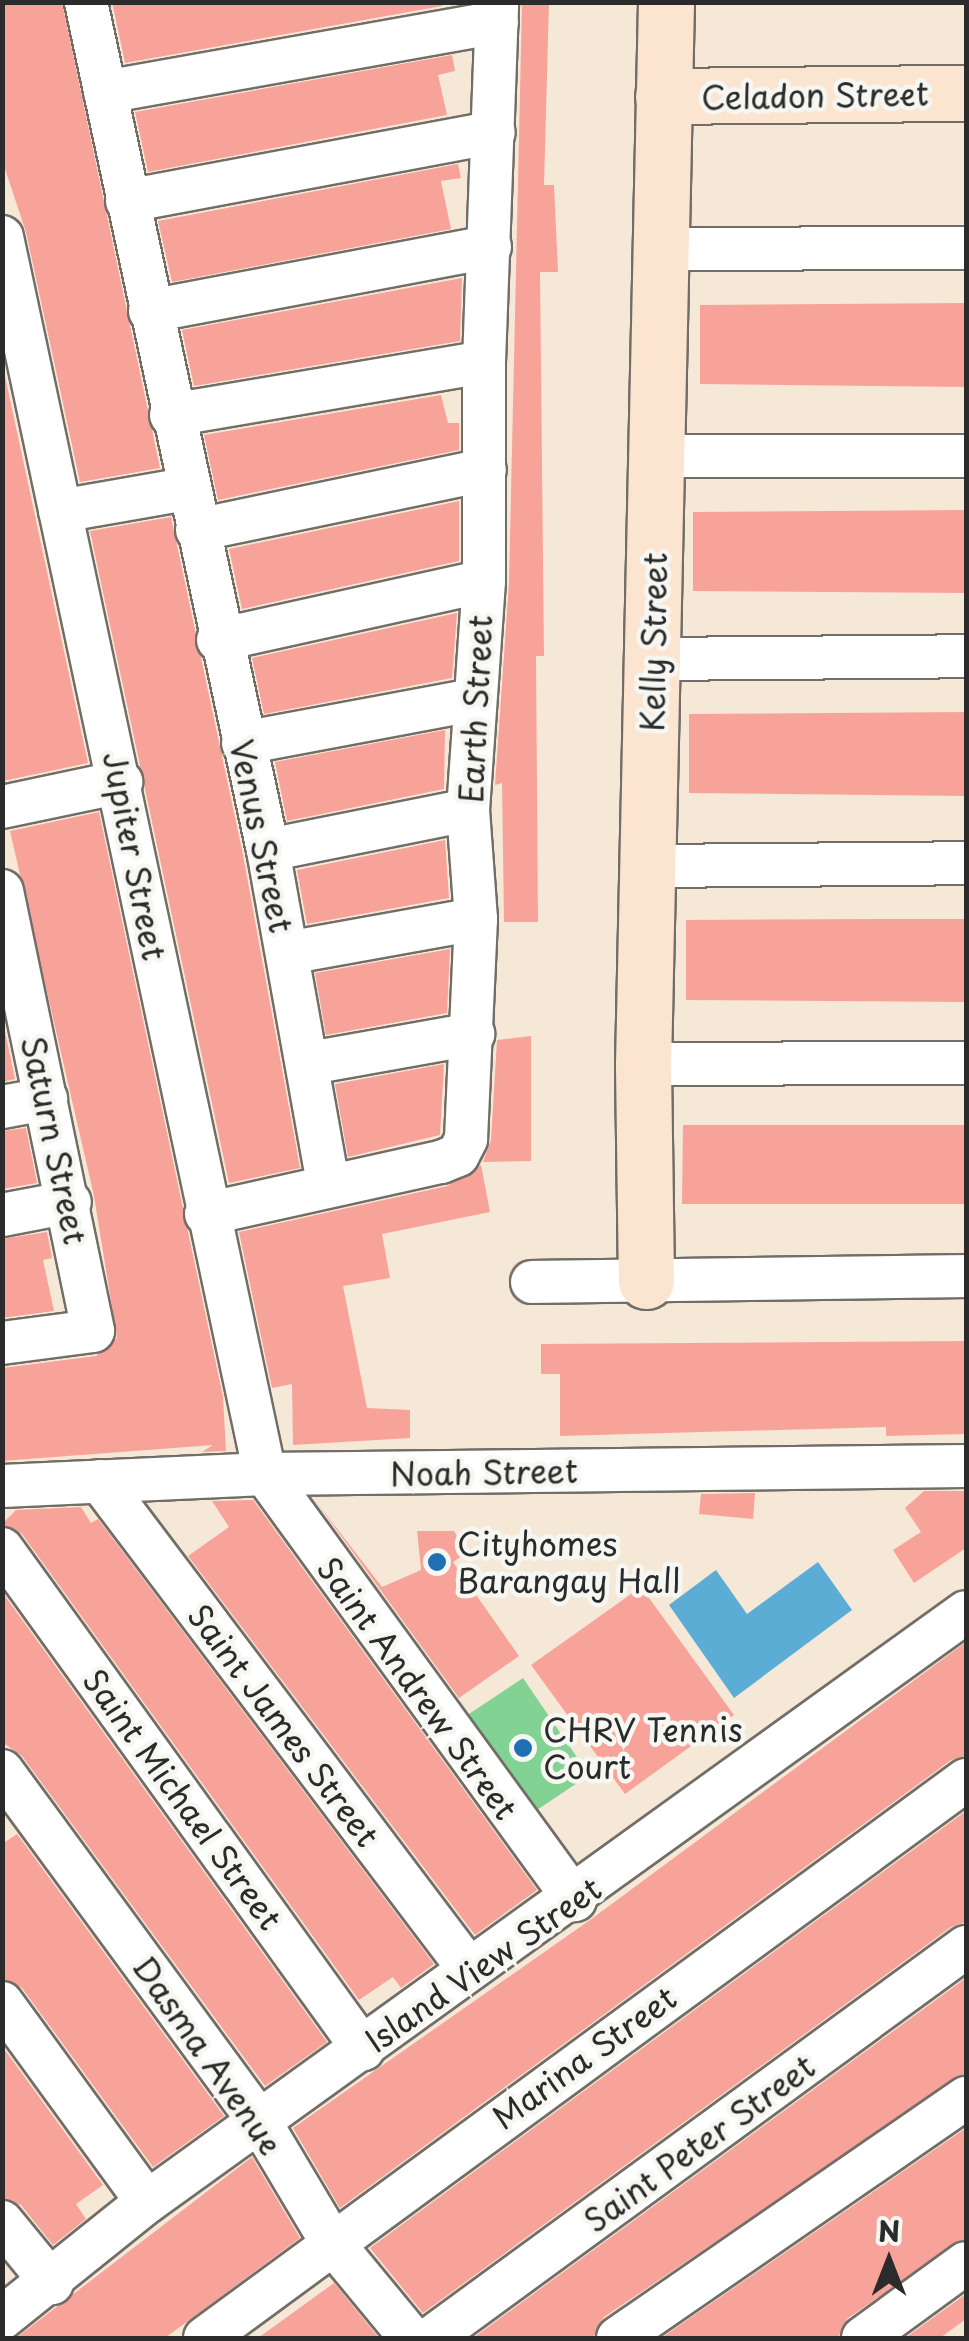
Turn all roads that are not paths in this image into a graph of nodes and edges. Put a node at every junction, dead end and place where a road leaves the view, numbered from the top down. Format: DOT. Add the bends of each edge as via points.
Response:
graph roads {
  1 [pos="86,2"];
  2 [pos="666,2"];
  3 [pos="497,12"];
  4 [pos="105,92"];
  5 [pos="966,93"];
  6 [pos="663,96"];
  7 [pos="494,132"];
  8 [pos="127,200"];
  9 [pos="2,237"];
  10 [pos="490,247"];
  11 [pos="966,248"];
  12 [pos="661,249"];
  13 [pos="150,311"];
  14 [pos="484,362"];
  15 [pos="171,415"];
  16 [pos="658,456"];
  17 [pos="966,456"];
  18 [pos="486,470"];
  19 [pos="186,489"];
  20 [pos="60,512"];
  21 [pos="198,530"];
  22 [pos="484,581"];
  23 [pos="218,640"];
  24 [pos="966,656"];
  25 [pos="652,659"];
  26 [pos="472,700"];
  27 [pos="243,743"];
  28 [pos="121,782"];
  29 [pos="2,807"];
  30 [pos="468,810"];
  31 [pos="268,850"];
  32 [pos="966,863"];
  33 [pos="649,866"];
  34 [pos="2,891"];
  35 [pos="476,919"];
  36 [pos="287,953"];
  37 [pos="14,997"];
  38 [pos="473,1034"];
  39 [pos="310,1063"];
  40 [pos="966,1063"];
  41 [pos="643,1064"];
  42 [pos="46,1099"];
  43 [pos="2,1107"];
  44 [pos="328,1186"];
  45 [pos="70,1202"];
  46 [pos="206,1214"];
  47 [pos="2,1215"];
  48 [pos="966,1276"];
  49 [pos="646,1280"];
  50 [pos="532,1282"];
  51 [pos="2,1343"];
  52 [pos="966,1466"];
  53 [pos="265,1474"];
  54 [pos="100,1482"];
  55 [pos="2,1486"];
  56 [pos="2,1549"];
  57 [pos="966,1612"];
  58 [pos="2,1771"];
  59 [pos="966,1780"];
  60 [pos="575,1900"];
  61 [pos="966,1947"];
  62 [pos="468,1968"];
  63 [pos="2,2002"];
  64 [pos="363,2048"];
  65 [pos="966,2098"];
  66 [pos="260,2122"];
  67 [pos="147,2202"];
  68 [pos="2,2222"];
  69 [pos="331,2241"];
  70 [pos="966,2263"];
  71 [pos="52,2283"];
  72 [pos="2,2318"];
  73 [pos="225,2333"];
  74 [pos="411,2338"];
  75 [pos="431,2338"];
  76 [pos="618,2338"];
  77 [pos="863,2338"];
  1 -- 4 [label="street, Venus Street"];
  2 -- 6 [label="street, Kelly Street"];
  3 -- 4 [label="street"];
  3 -- 7 [label="street, Earth Street"];
  4 -- 8 [label="street, Venus Street"];
  5 -- 6 [label="street, Celadon Street"];
  6 -- 12 [label="street, Kelly Street"];
  7 -- 8 [label="street"];
  7 -- 10 [label="street, Earth Street"];
  8 -- 13 [label="street, Venus Street"];
  9 -- 20 [label="street, Jupiter Street"];
  10 -- 13 [label="street"];
  10 -- 14 [label="street, Earth Street"];
  11 -- 12 [label="street"];
  12 -- 16 [label="street, Kelly Street"];
  13 -- 15 [label="street, Venus Street"];
  14 -- 15 [label="street"];
  14 -- 18 [label="street, Earth Street"];
  15 -- 19 [label="street, Venus Street"];
  16 -- 17 [label="street"];
  16 -- 25 [label="street, Kelly Street"];
  18 -- 21 [label="street"];
  18 -- 22 [label="street, Earth Street"];
  19 -- 20 [label="street"];
  19 -- 21 [label="street, Venus Street"];
  20 -- 28 [label="street, Jupiter Street"];
  21 -- 23 [label="street, Venus Street"];
  22 -- 23 [label="street"];
  22 -- 26 [label="street, Earth Street"];
  23 -- 27 [label="street, Venus Street"];
  24 -- 25 [label="street"];
  25 -- 33 [label="street, Kelly Street"];
  26 -- 27 [label="street"];
  26 -- 30 [label="street, Earth Street"];
  27 -- 31 [label="street, Venus Street"];
  28 -- 29 [label="street"];
  28 -- 46 [label="street, Jupiter Street"];
  30 -- 31 [label="street"];
  30 -- 35 [label="street, Earth Street"];
  31 -- 36 [label="street, Venus Street"];
  32 -- 33 [label="street"];
  33 -- 41 [label="street, Kelly Street"];
  34 -- 37 [label="street, Saturn Street"];
  35 -- 36 [label="street"];
  35 -- 38 [label="street, Earth Street"];
  36 -- 39 [label="street, Venus Street"];
  37 -- 42 [label="street, Saturn Street"];
  38 -- 39 [label="street"];
  38 -- 44 [label="street, Earth Street" via="466,1139 458,1154"];
  39 -- 44 [label="street, Venus Street"];
  40 -- 41 [label="street"];
  41 -- 49 [label="street, Kelly Street"];
  42 -- 43 [label="street"];
  42 -- 45 [label="street, Saturn Street"];
  44 -- 46 [label="street, Earth Street"];
  45 -- 47 [label="street"];
  45 -- 51 [label="street, Saturn Street" via="93,1330"];
  46 -- 53 [label="street, Jupiter Street"];
  48 -- 49 [label="street"];
  49 -- 50 [label="street"];
  52 -- 53 [label="street, Noah Street"];
  53 -- 54 [label="street, Noah Street"];
  53 -- 60 [label="street, Saint Andrew Street"];
  54 -- 55 [label="street, Noah Street"];
  54 -- 62 [label="street, Saint James Street"];
  56 -- 64 [label="street, Saint Michael Street"];
  57 -- 60 [label="street, Island View Street"];
  58 -- 66 [label="street, Dasma Avenue"];
  59 -- 69 [label="street, Marina Street"];
  60 -- 62 [label="street, Island View Street"];
  61 -- 75 [label="street, Saint Peter Street"];
  62 -- 64 [label="street, Island View Street"];
  63 -- 67 [label="street"];
  64 -- 66 [label="street, Island View Street"];
  65 -- 76 [label="street"];
  66 -- 67 [label="street, Island View Street"];
  66 -- 69 [label="street, Dasma Avenue"];
  67 -- 71 [label="street, Island View Street"];
  68 -- 71 [label="street"];
  69 -- 73 [label="street, Marina Street"];
  69 -- 74 [label="street, Dasma Avenue"];
  70 -- 77 [label="street"];
  71 -- 72 [label="street, Island View Street"];
}
